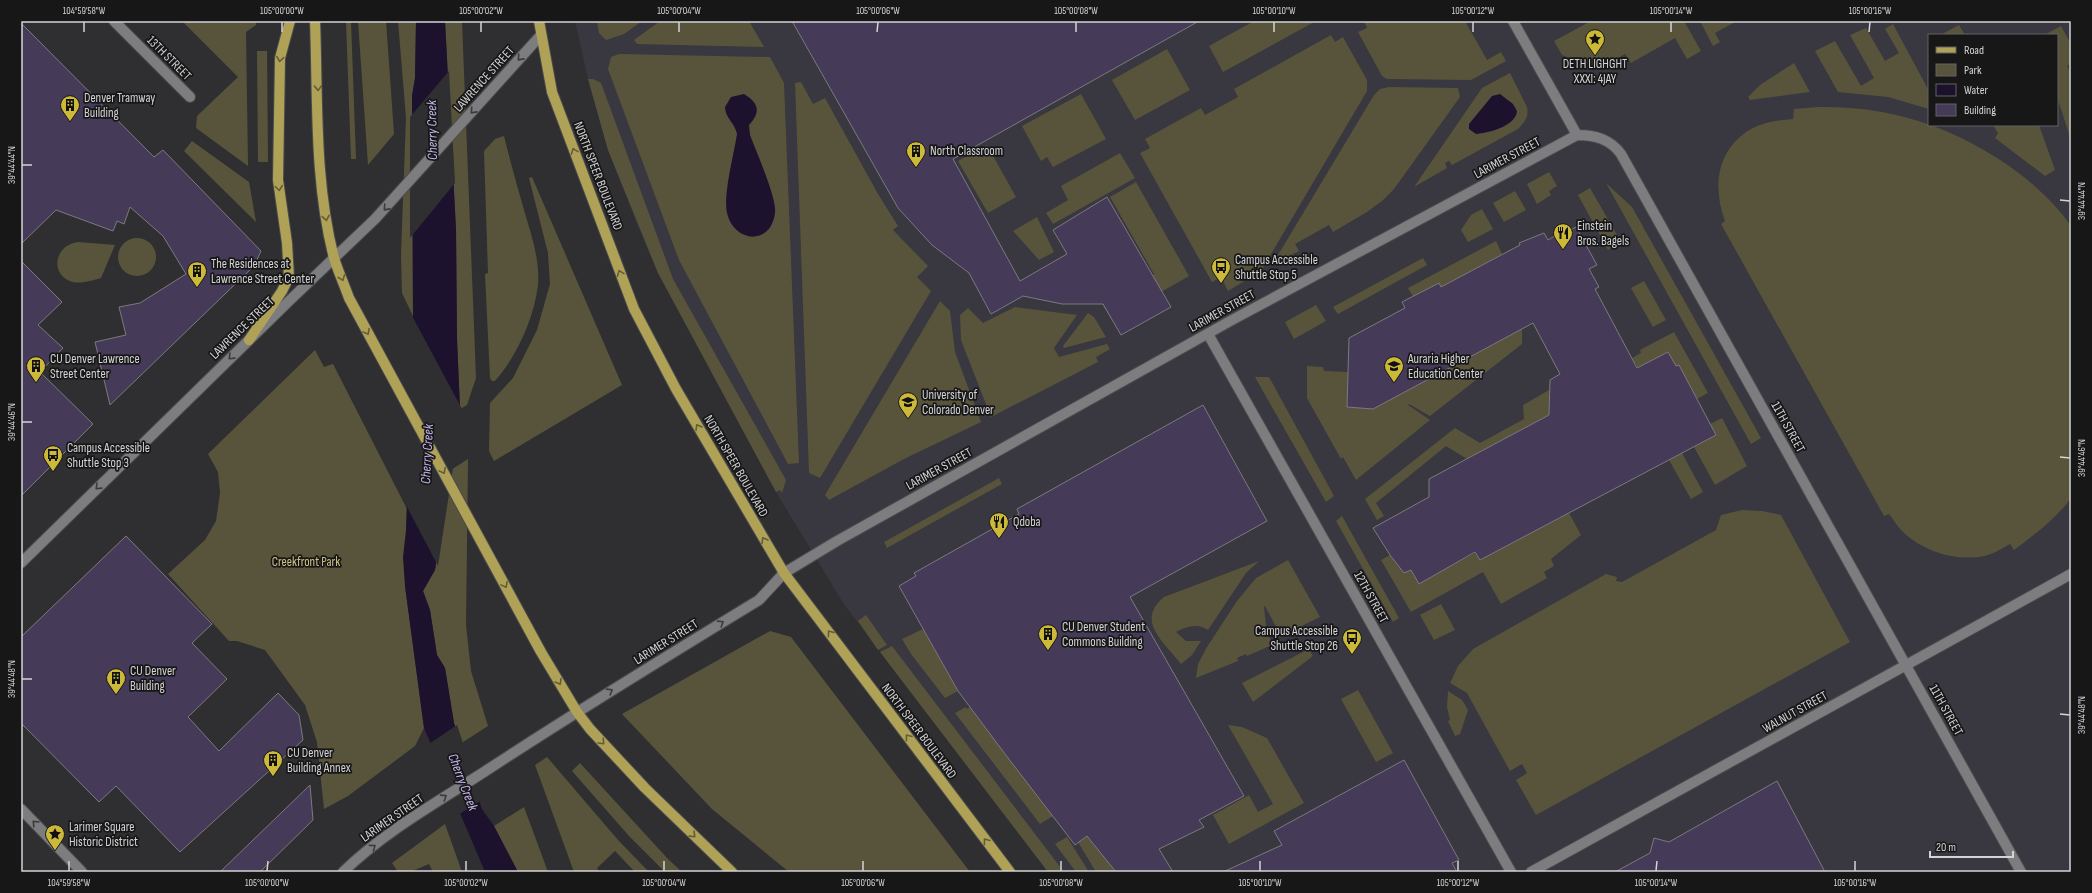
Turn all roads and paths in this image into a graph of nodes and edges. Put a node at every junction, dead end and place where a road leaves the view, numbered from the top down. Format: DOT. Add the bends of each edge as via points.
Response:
graph roads {
  1 [pos="114,21"];
  2 [pos="290,21"];
  3 [pos="315,21"];
  4 [pos="539,21"];
  5 [pos="1513,21"];
  6 [pos="541,35"];
  7 [pos="190,97"];
  8 [pos="1577,135"];
  9 [pos="337,256"];
  10 [pos="1208,334"];
  11 [pos="249,340"];
  12 [pos="21,563"];
  13 [pos="784,572"];
  14 [pos="2071,574"];
  15 [pos="1906,665"];
  16 [pos="577,712"];
  17 [pos="21,809"];
  18 [pos="82,872"];
  19 [pos="343,872"];
  20 [pos="732,872"];
  21 [pos="1010,872"];
  22 [pos="1511,872"];
  23 [pos="1531,872"];
  24 [pos="2021,872"];
  1 -- 7 [label="street, 13TH STREET"];
  2 -- 11 [label="main road, one-way" via="280,58 278,180 289,277"];
  3 -- 9 [label="main road, one-way" via="321,177 325,213"];
  4 -- 6 [label="main road, NORTH SPEER BOULEVARD"];
  5 -- 8 [label="street"];
  6 -- 9 [label="street, LAWRENCE STREET, one-way" via="375,219"];
  13 -- 6 [label="main road, NORTH SPEER BOULEVARD, one-way" via="676,389 634,309 552,92"];
  8 -- 10 [label="street, LARIMER STREET"];
  8 -- 15 [label="street, 11TH STREET" via="1600,138 1614,146 1621,154"];
  9 -- 11 [label="street, LAWRENCE STREET"];
  9 -- 16 [label="main road, one-way" via="349,298 541,652"];
  10 -- 13 [label="street, LARIMER STREET"];
  10 -- 22 [label="street, 12TH STREET"];
  11 -- 12 [label="street, LAWRENCE STREET, one-way"];
  16 -- 13 [label="street, LARIMER STREET, one-way" via="759,600"];
  21 -- 13 [label="main road, NORTH SPEER BOULEVARD, one-way"];
  14 -- 15 [label="street, WALNUT STREET"];
  15 -- 23 [label="street, WALNUT STREET"];
  15 -- 24 [label="street, 11TH STREET"];
  19 -- 16 [label="street, LARIMER STREET, one-way" via="357,858 412,819"];
  16 -- 20 [label="main road, one-way" via="645,788"];
  18 -- 17 [label="street, one-way"];
}
